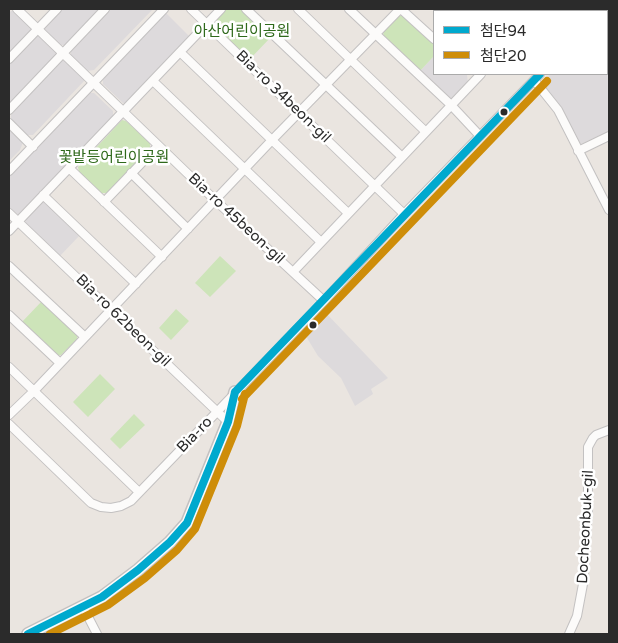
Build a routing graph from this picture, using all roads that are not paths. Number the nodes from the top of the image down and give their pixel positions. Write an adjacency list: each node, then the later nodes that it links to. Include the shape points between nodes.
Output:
1 (17, 9): 12 (street, Bia-ro 45beon-gil)
2 (57, 9): 12 (street)
3 (105, 9): 15 (street)
4 (164, 9): 23 (street)
5 (191, 9): 11 (street, Bia-ro 34beon-gil)
6 (221, 9): 11 (street)
7 (246, 9): 24 (street)
8 (298, 9): 18 (street)
9 (349, 9): 13 (street)
10 (401, 9): 13 (street); 14 (street)
11 (207, 24): 16 (street); 28 (street, Bia-ro 34beon-gil)
12 (38, 28): 15 (street, Bia-ro 45beon-gil); 17 (street)
13 (375, 34): 18 (street); 25 (street)
14 (433, 38)
15 (63, 52): 23 (street, Bia-ro 45beon-gil); 26 (street)
16 (180, 52): 22 (street); 33 (street)
17 (9, 59)
18 (350, 60): 24 (street); 30 (street)
19 (477, 75): 25 (street)
20 (539, 75): 21 (street, Bia-ro)
21 (534, 80): 31 (street, Bia-ro); 36 (street, via 558,110)
22 (153, 81): 27 (street); 39 (street)
23 (93, 82): 27 (street, Bia-ro 45beon-gil); 35 (street)
24 (325, 85): 28 (street); 37 (street)
25 (450, 105): 30 (street); 31 (street)
26 (9, 110)
27 (124, 111): 34 (street, Bia-ro 45beon-gil); 38 (street)
28 (300, 112): 33 (street); 42 (street, Bia-ro 34beon-gil)
29 (9, 123): 35 (street)
30 (426, 132): 37 (street)
31 (480, 136): 49 (street, Bia-ro)
32 (609, 136): 36 (street)
33 (272, 140): 39 (street); 48 (street)
34 (158, 146): 41 (street); 44 (street, Bia-ro 45beon-gil)
35 (32, 147): 40 (street)
36 (578, 150): 46 (street)
37 (402, 157): 42 (street)
38 (69, 168): 43 (street); 45 (street)
39 (245, 168): 44 (street); 53 (street)
40 (9, 171)
41 (131, 173): 45 (street); 51 (street)
42 (374, 185): 48 (street, Bia-ro 45beon-gil); 49 (street, Bia-ro 34beon-gil)
43 (43, 195): 50 (street); 57 (street)
44 (216, 200): 51 (street); 56 (street, Bia-ro 45beon-gil)
45 (104, 202): 54 (street)
46 (609, 210)
47 (9, 213): 50 (street, Bia-ro 62beon-gil)
48 (348, 213): 53 (street, Bia-ro 45beon-gil)
49 (404, 214): 58 (street, Bia-ro)
50 (18, 221): 52 (street); 59 (street, Bia-ro 62beon-gil)
51 (188, 229): 54 (street)
52 (9, 231)
53 (321, 242): 56 (street, Bia-ro 45beon-gil)
54 (162, 257): 57 (street)
55 (9, 266): 61 (street)
56 (293, 272): 58 (street, Bia-ro 45beon-gil)
57 (136, 284): 59 (street)
58 (324, 301): 65 (street, Bia-ro)
59 (112, 310): 61 (street); 66 (street, Bia-ro 62beon-gil)
60 (9, 315): 62 (street)
61 (85, 337): 62 (street)
62 (60, 363): 64 (street)
63 (9, 367): 64 (street)
64 (34, 391): 67 (street); 71 (street)
65 (235, 392): 66 (street, Bia-ro); 68 (main road)
66 (218, 412): 68 (street, Bia-ro 62beon-gil); 71 (street, Bia-ro)
67 (9, 415)
68 (228, 422): 72 (main road, via 187,523 138,570)
69 (9, 424): 71 (street, Bia-ro, via 91,503 106,508 122,506)
70 (609, 430): 75 (street, Docheonbuk-gil, via 596,435 588,447 584,584)
71 (139, 492)
72 (83, 607): 73 (main road); 74 (street)
73 (28, 634)
74 (97, 634)
75 (569, 634)

